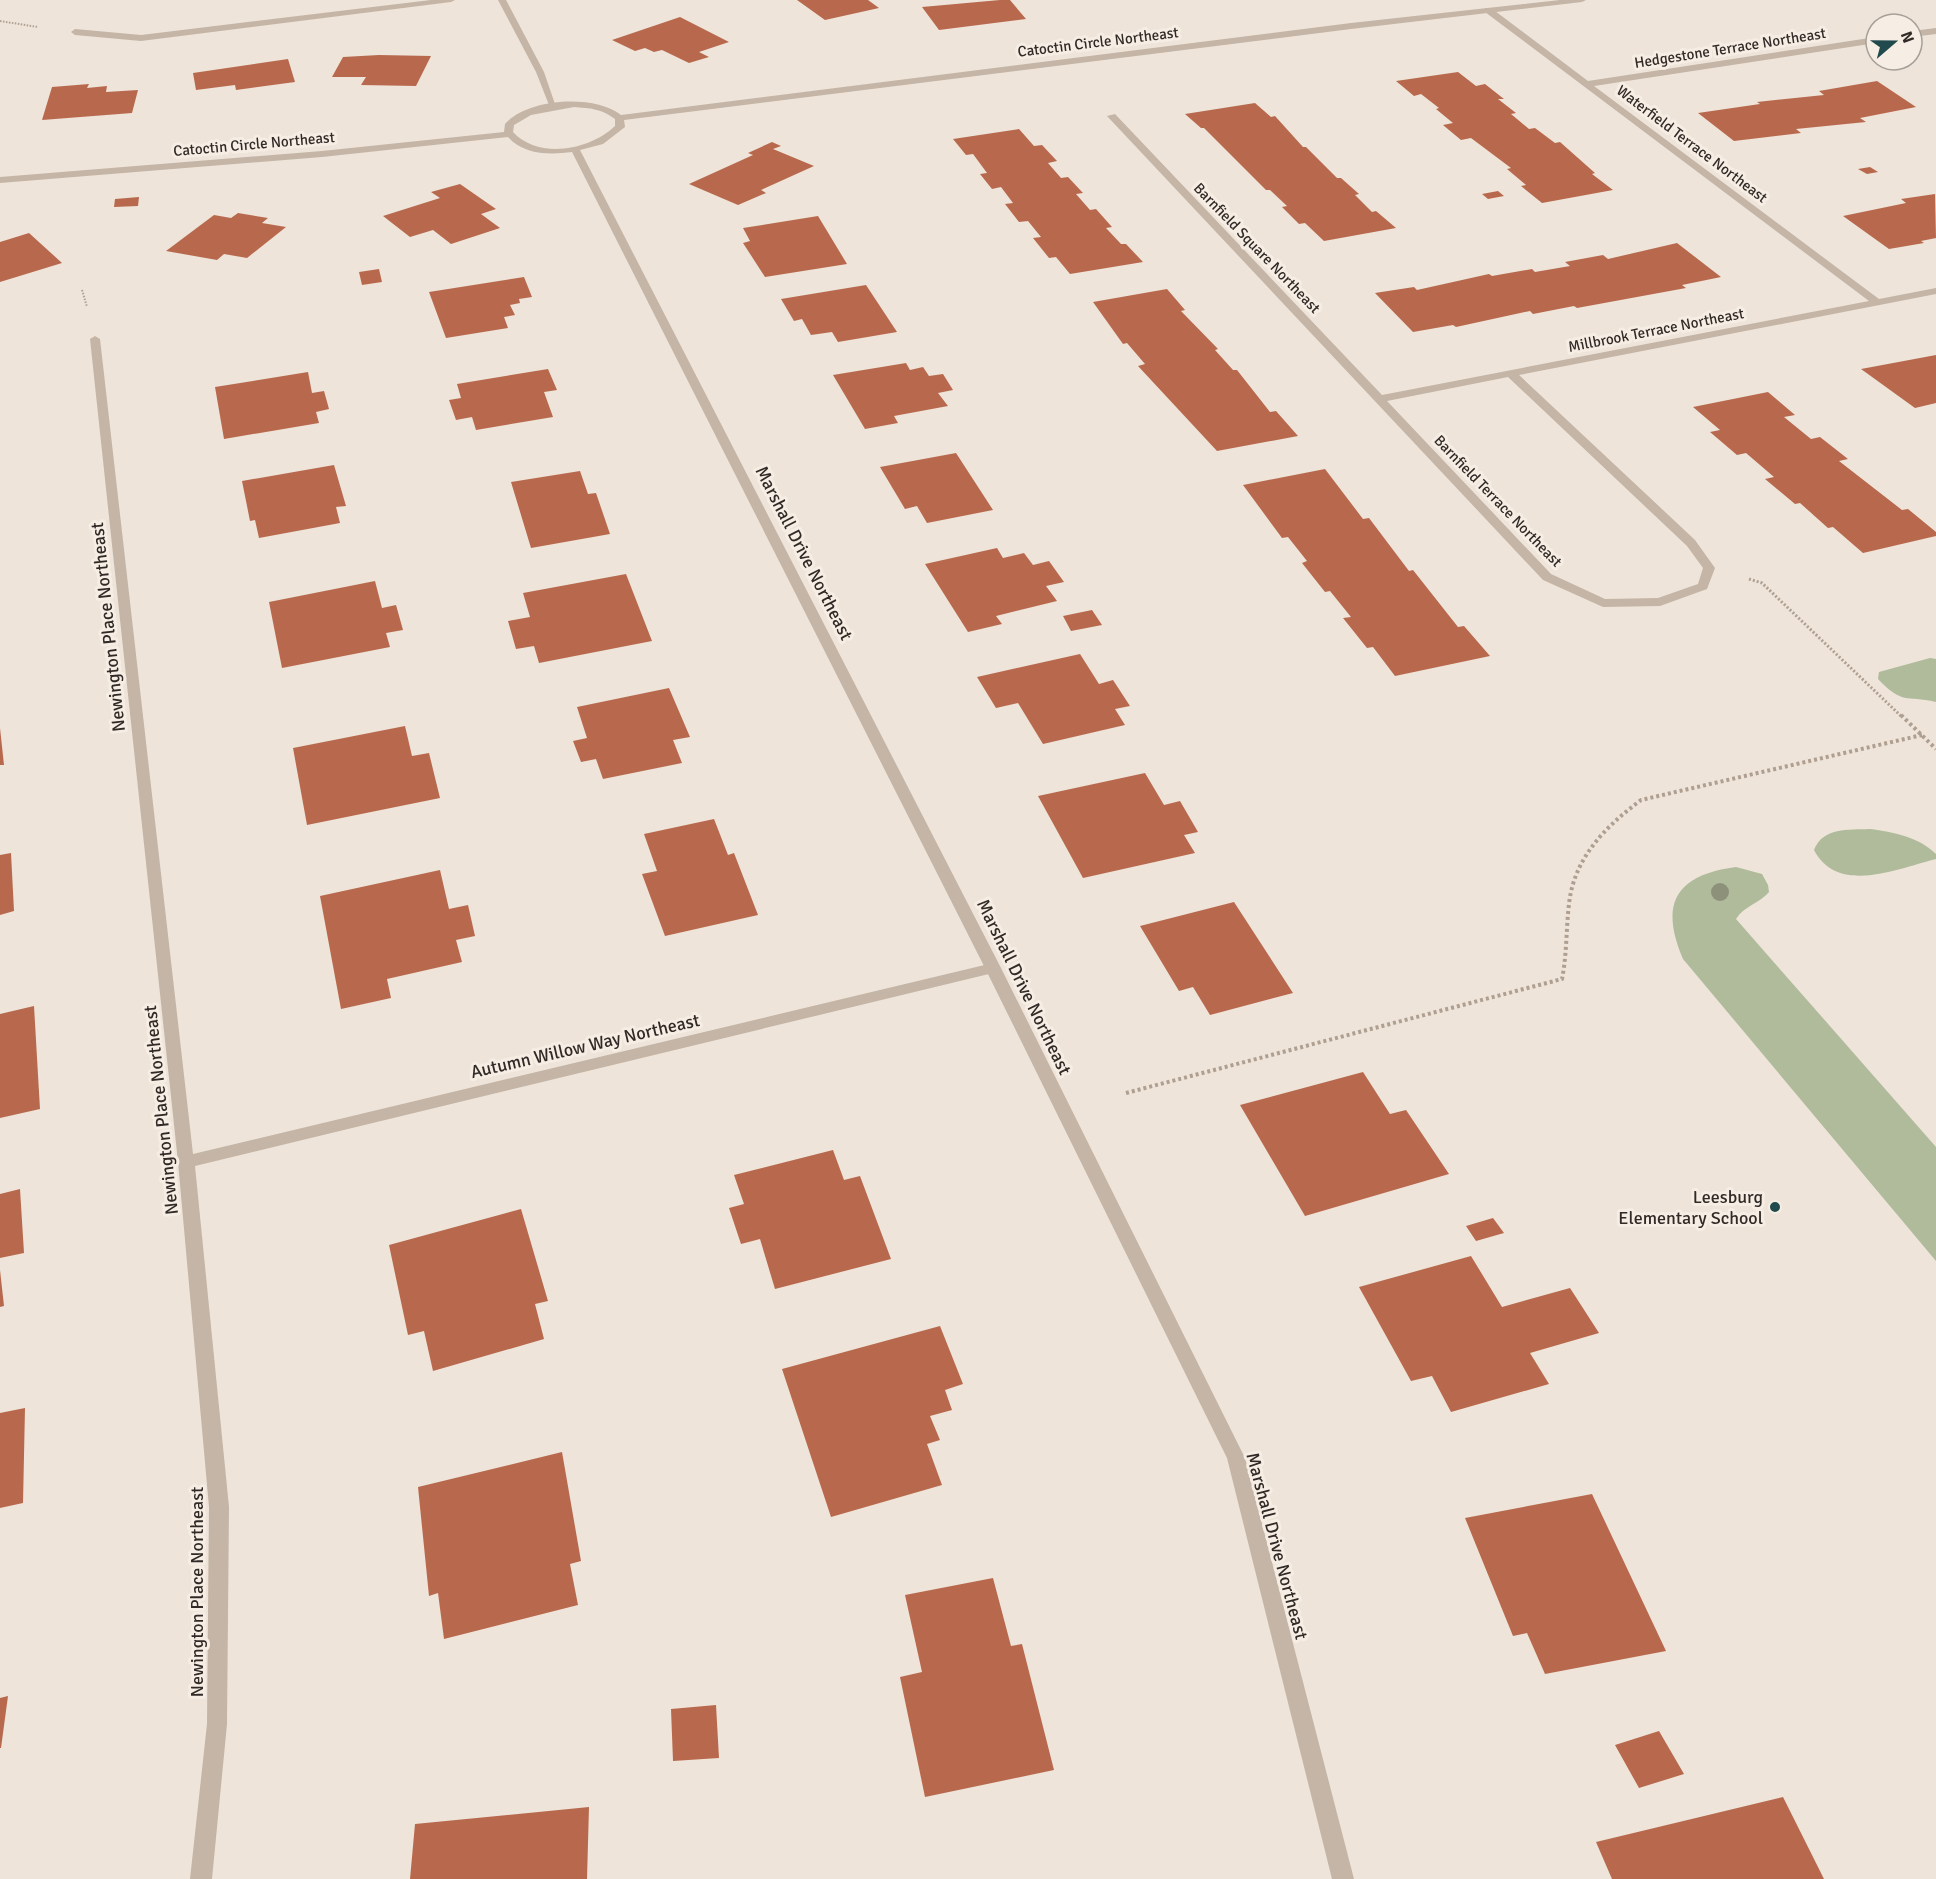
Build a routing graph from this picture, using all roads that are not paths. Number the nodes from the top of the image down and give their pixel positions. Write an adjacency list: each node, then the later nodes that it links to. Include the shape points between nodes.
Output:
1 (451, 0): 5 (street, via 141,38)
2 (502, 0): 8 (street)
3 (1582, 0): 4 (street, Catoctin Circle Northeast)
4 (1488, 10): 7 (street, Waterfield Terrace Northeast); 10 (street, Catoctin Circle Northeast)
5 (75, 32)
6 (1864, 42): 7 (street, Hedgestone Terrace Northeast)
7 (1587, 84): 15 (street, Waterfield Terrace Northeast)
8 (553, 105): 10 (street, via 594,105); 11 (street, via 514,120)
9 (1112, 116): 18 (street, Barnfield Square Northeast)
10 (619, 118): 12 (street, via 620,127 612,137)
11 (511, 134): 12 (street, via 533,148); 13 (street, Catoctin Circle Northeast)
12 (575, 149): 19 (street, Marshall Drive Northeast)
13 (0, 180)
14 (1936, 291): 15 (street, Millbrook Terrace Northeast)
15 (1877, 302): 17 (street, Millbrook Terrace Northeast)
16 (95, 339): 20 (street, Newington Place Northeast)
17 (1511, 374): 18 (street, Millbrook Terrace Northeast); 18 (street, Barnfield Terrace Northeast, via 1691,543 1709,568 1703,586 1660,602 1603,603 1547,577)
18 (1381, 399)
19 (993, 968): 20 (street, Autumn Willow Way Northeast); 22 (street, Marshall Drive Northeast, via 1236,1458)
20 (186, 1162): 21 (street, Newington Place Northeast, via 219,1507 217,1724)
21 (201, 1879)
22 (1343, 1879)

